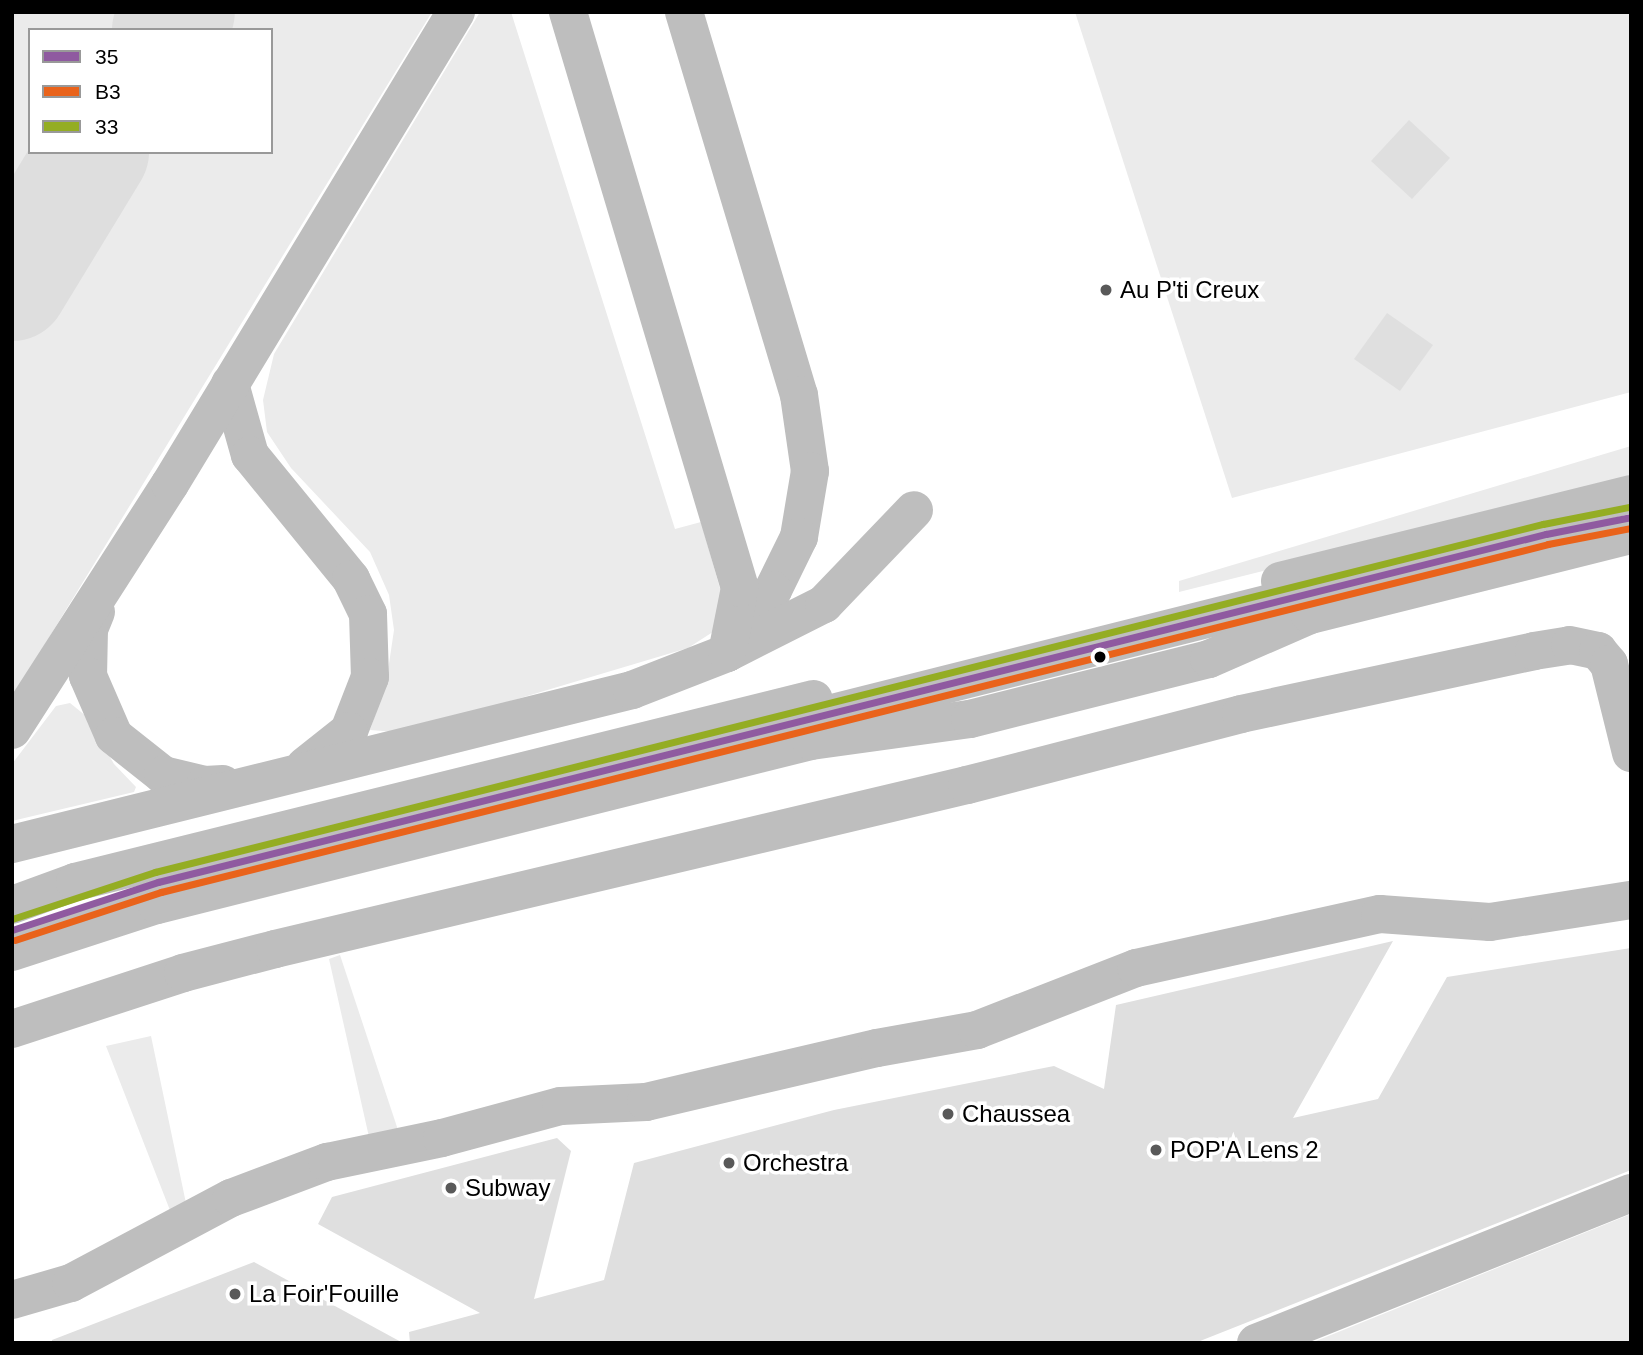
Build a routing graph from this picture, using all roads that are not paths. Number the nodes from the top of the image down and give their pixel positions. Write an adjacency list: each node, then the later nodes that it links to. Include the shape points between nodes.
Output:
1 (456, 12): 4 (street)
2 (568, 12): 10 (street, via 740,588)
3 (684, 12): 10 (street, via 799,395 810,471 799,537 774,590)
4 (230, 384): 9 (street); 15 (street, via 250,455 351,579 368,614 370,677 349,731 310,764)
5 (1631, 494): 13 (street)
6 (914, 510): 10 (street, via 824,604)
7 (1631, 517): 19 (street, via 1507,544 158,883)
8 (1631, 536): 20 (street, via 1310,615 1209,659 970,719 811,741 158,905)
9 (113, 572): 12 (street); 15 (street, via 89,629 88,677 114,736 163,775 205,785)
10 (727, 653): 11 (street)
11 (632, 690): 13 (street); 15 (street)
12 (12, 730)
13 (644, 744): 18 (street, via 87,879)
14 (1631, 753): 21 (street, via 1614,679 1598,651 1570,646 1534,651 1241,714 967,785 275,949 183,973)
15 (262, 781): 16 (street)
16 (12, 845)
17 (1631, 900): 23 (street, via 1490,922 1380,914 1136,968 977,1030 877,1048 646,1102 561,1106 327,1162 231,1198)
18 (12, 905)
19 (12, 930)
20 (12, 952)
21 (12, 1029)
22 (1631, 1193): 25 (street)
23 (28, 1297): 24 (street)
24 (12, 1318)
25 (1256, 1343)

